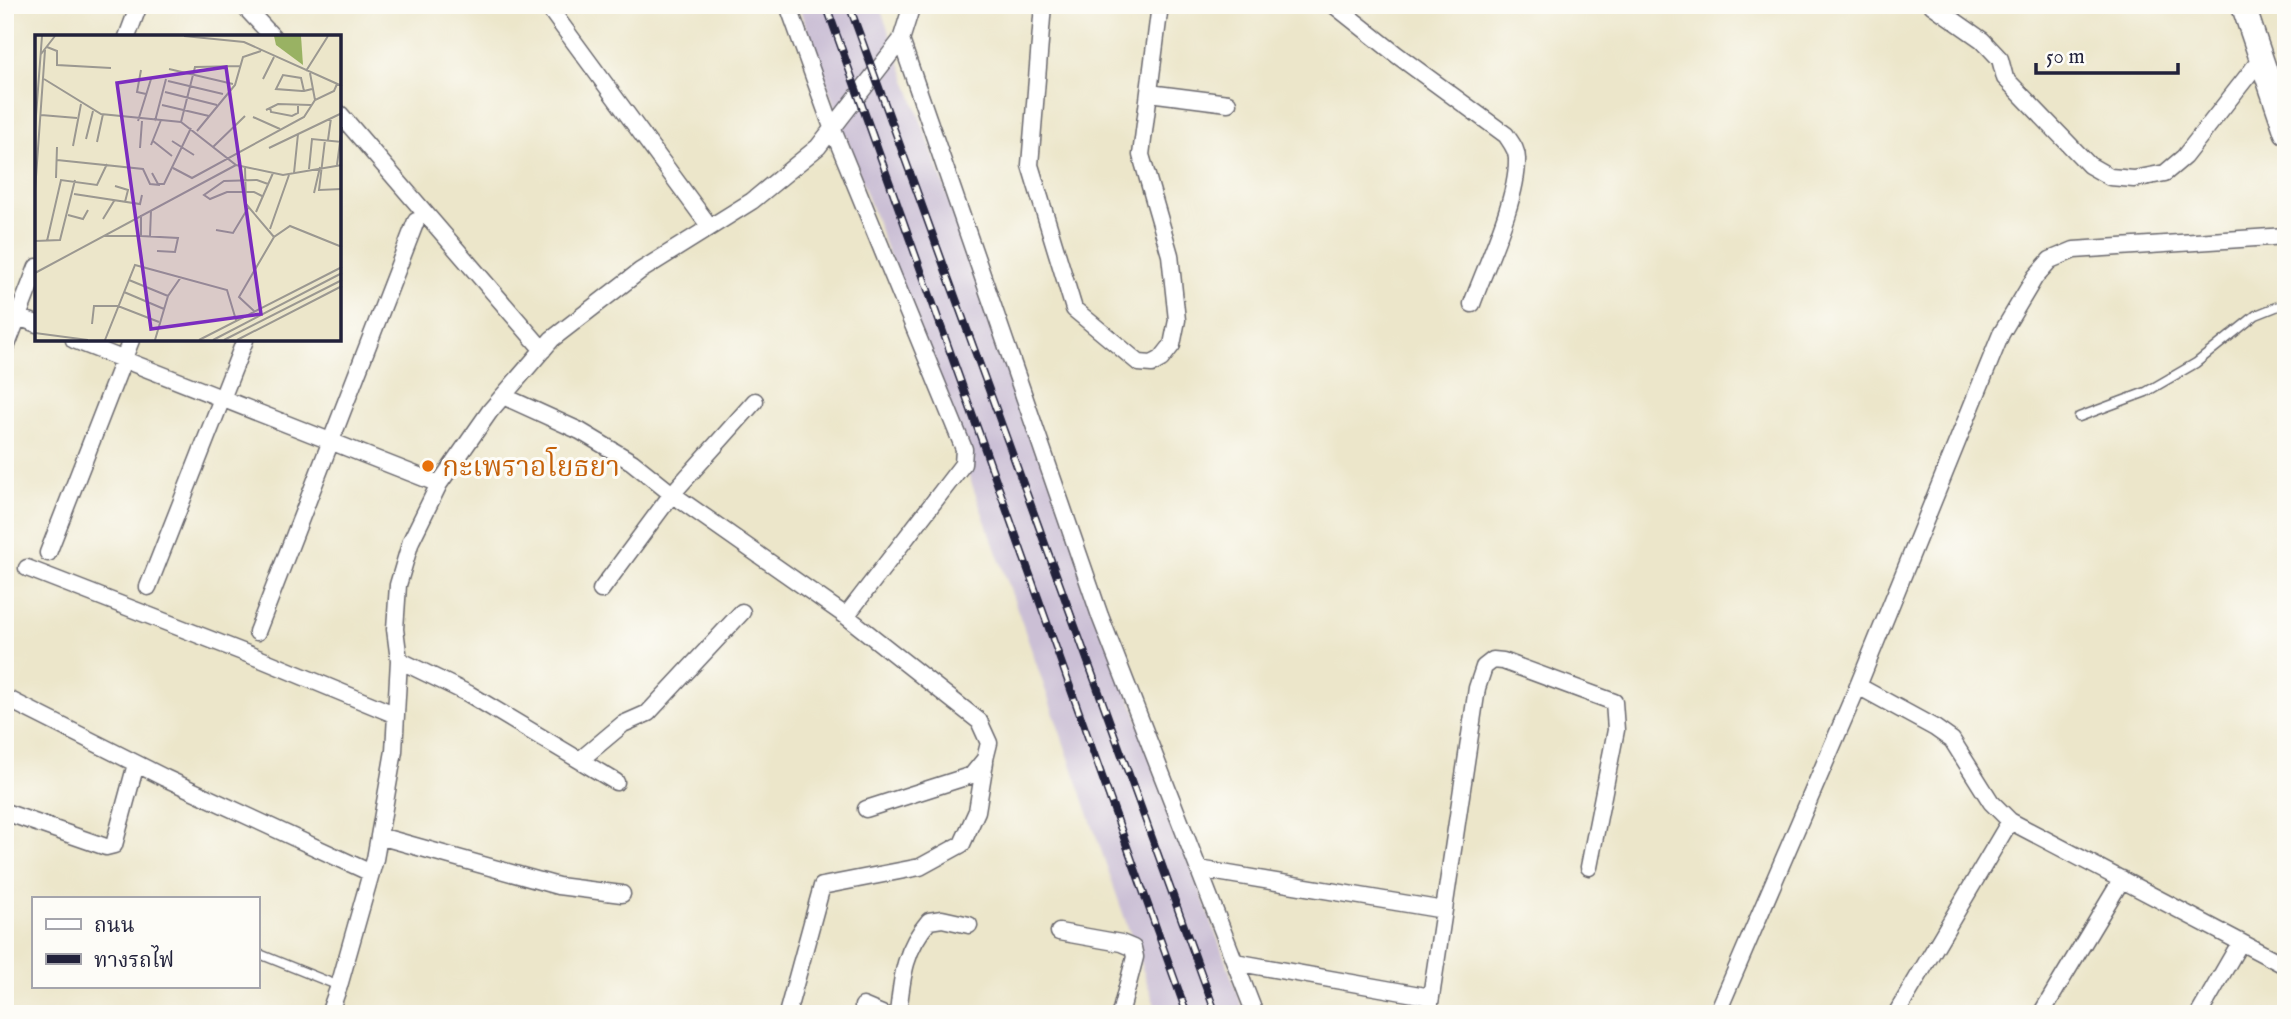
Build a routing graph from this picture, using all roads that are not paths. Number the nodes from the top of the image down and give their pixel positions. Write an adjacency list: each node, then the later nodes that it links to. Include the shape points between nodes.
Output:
1 (139, 5): 11 (street)
2 (243, 5): 12 (street)
3 (547, 5): 21 (street)
4 (788, 5): 18 (street)
5 (912, 5): 13 (street)
6 (1043, 5): 15 (street, via 1030,164 1074,309 1139,363 1161,359 1172,345 1177,320 1170,255 1141,155)
7 (1160, 5): 15 (street)
8 (1334, 5): 25 (street, via 1506,135 1515,148 1511,198)
9 (1932, 5): 14 (street, via 1982,40 2000,59 2005,78 2089,165 2110,177 2134,179 2165,173 2184,157)
10 (2243, 5): 14 (main road)
11 (128, 35)
12 (270, 35)
13 (901, 40): 18 (street); 61 (street, via 1100,616)
14 (2260, 60): 19 (main road)
15 (1149, 93): 16 (street)
16 (1228, 103)
17 (341, 115): 32 (street)
18 (832, 130): 21 (street, via 752,201); 46 (street, via 965,459)
19 (2286, 132)
20 (416, 222): 38 (street)
21 (710, 227): 32 (street, via 640,271)
22 (2286, 236): 49 (street, via 2074,250 2050,260 2001,334)
23 (35, 271): 26 (street)
24 (2286, 303): 37 (lane, via 2256,315 2196,363 2146,392)
25 (1472, 304)
26 (11, 314): 27 (street); 31 (street)
27 (35, 323)
28 (77, 341): 33 (street)
29 (131, 341): 33 (street)
30 (245, 341): 35 (street)
31 (5, 350)
32 (543, 350): 34 (street)
33 (123, 359): 35 (street); 41 (street)
34 (503, 396): 39 (street); 40 (street, via 632,462)
35 (221, 399): 38 (street); 43 (street)
36 (755, 401): 40 (street)
37 (2079, 416)
38 (330, 442): 39 (street); 47 (street)
39 (439, 484): 48 (street, via 411,541 398,584)
40 (672, 494): 44 (street); 46 (street)
41 (48, 553)
42 (27, 568): 51 (street)
43 (149, 587)
44 (601, 590)
45 (742, 612): 53 (street, via 648,713 623,724)
46 (846, 616): 52 (street, via 979,721 989,743)
47 (257, 632)
48 (399, 660): 51 (street); 53 (street, via 469,694)
49 (1858, 686): 58 (street, via 1952,740 1991,802); 81 (street)
50 (8, 699): 54 (street)
51 (396, 715): 59 (street)
52 (985, 759): 56 (street, via 972,775); 76 (street, via 977,811 961,844 920,867 822,886)
53 (580, 760): 55 (street)
54 (136, 764): 57 (street, via 114,845 106,847); 62 (street)
55 (616, 782)
56 (866, 809)
57 (5, 812)
58 (2010, 821): 63 (street); 82 (street)
59 (379, 836): 62 (street); 64 (street, via 558,886)
60 (1589, 867): 65 (street, via 1616,730 1614,702 1493,660 1477,688)
61 (1199, 869): 65 (street); 70 (street)
62 (371, 873): 72 (street)
63 (2122, 879): 68 (street); 83 (street)
64 (622, 894)
65 (1444, 910): 74 (street)
66 (969, 925): 78 (street, via 929,920 916,936 902,968)
67 (1059, 932): 79 (street, via 1133,948 1135,957)
68 (2240, 943): 71 (street); 84 (street)
69 (259, 954): 72 (lane)
70 (1235, 962): 74 (street); 80 (street)
71 (2286, 965)
72 (339, 986): 75 (street)
73 (863, 1006): 77 (street)
74 (1430, 1006)
75 (329, 1014)
76 (787, 1014)
77 (882, 1014)
78 (898, 1014)
79 (1120, 1014)
80 (1255, 1014)
81 (1717, 1014)
82 (1896, 1014)
83 (2041, 1014)
84 (2199, 1014)

